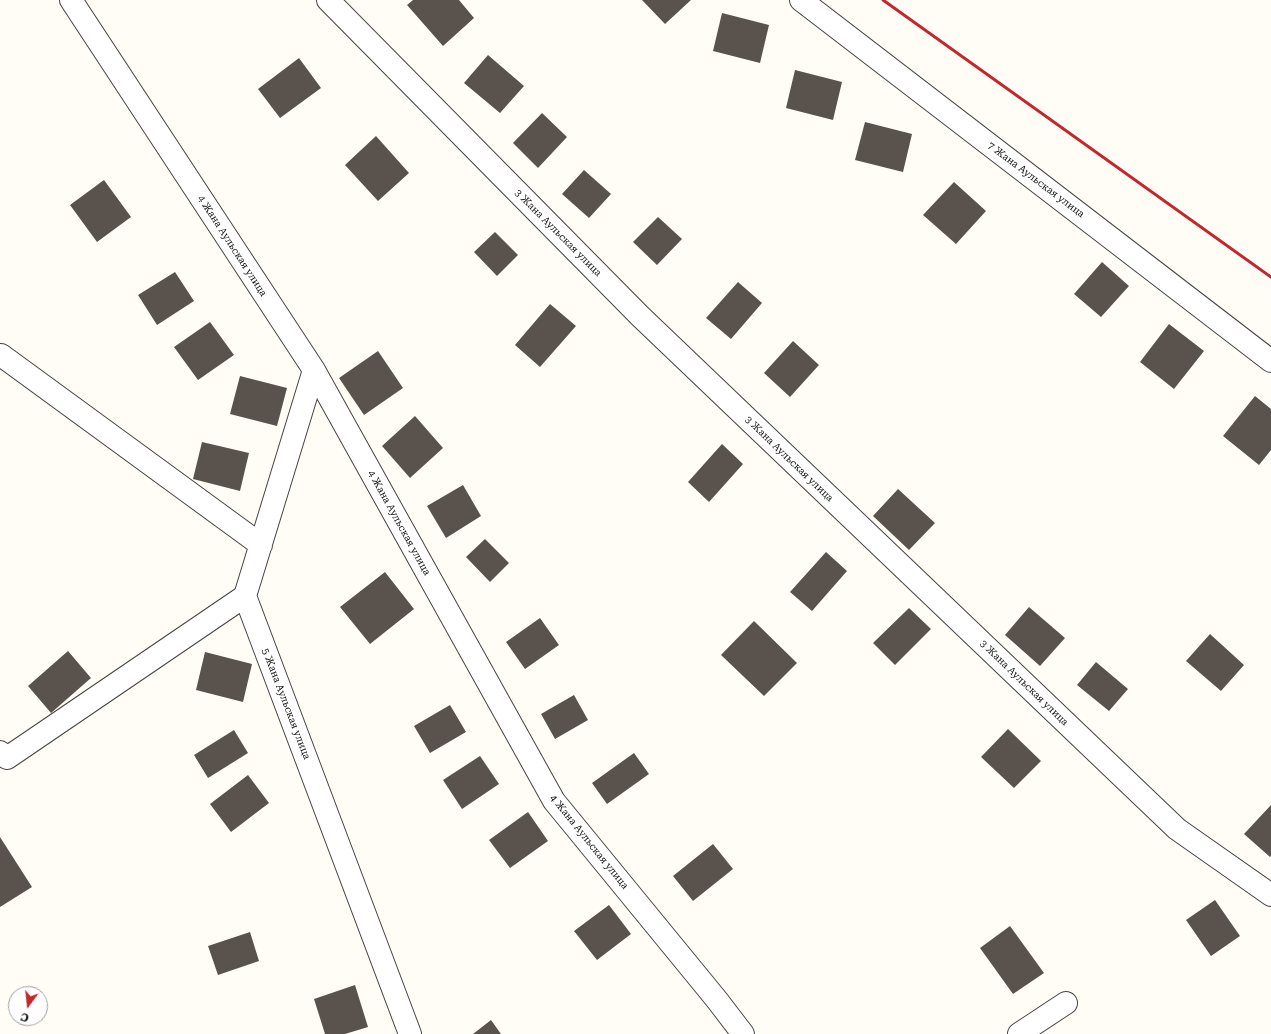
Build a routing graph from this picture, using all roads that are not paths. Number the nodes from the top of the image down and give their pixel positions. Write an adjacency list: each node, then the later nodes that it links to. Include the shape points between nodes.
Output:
1 (71, 0): 6 (street, 4 Жана Аульская улица)
2 (328, 0): 10 (street, 3 Жана Аульская улица, via 640,316 1177,829)
3 (801, 0): 5 (street, 7 Жана Аульская улица)
4 (1, 355): 7 (street)
5 (1271, 360)
6 (314, 370): 7 (street); 13 (street, 4 Жана Аульская улица, via 554,801)
7 (261, 545): 8 (street)
8 (245, 596): 9 (street, via 7,758); 12 (street, 5 Жана Аульская улица)
9 (0, 752)
10 (1271, 895)
11 (1066, 1002): 14 (street)
12 (410, 1034)
13 (743, 1034)
14 (1019, 1034)

